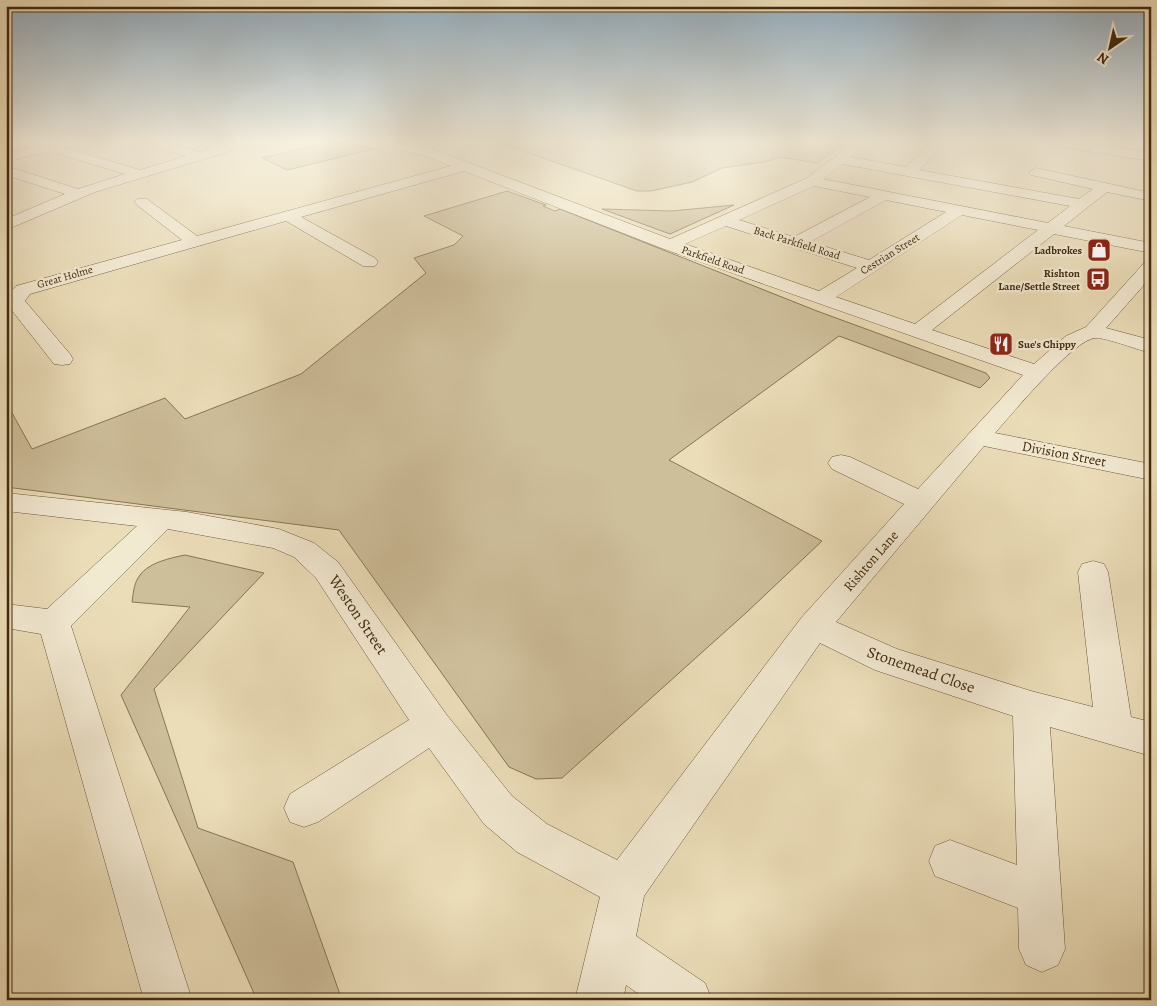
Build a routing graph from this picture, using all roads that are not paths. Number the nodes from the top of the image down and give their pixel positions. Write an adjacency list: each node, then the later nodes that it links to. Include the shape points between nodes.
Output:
1 (66, 190): 10 (street)
2 (91, 190): 10 (street)
3 (376, 190): 16 (street, Great Holme)
4 (528, 190): 22 (street, Parkfield Road)
5 (792, 190): 17 (street)
6 (859, 190): 11 (street)
7 (1006, 190): 14 (street)
8 (1100, 190): 14 (street)
9 (1118, 190): 12 (street)
10 (78, 194): 18 (street)
11 (885, 195): 15 (street); 21 (street)
12 (1151, 197)
13 (142, 202): 20 (street)
14 (1082, 204): 19 (street)
15 (960, 210): 19 (street); 25 (street, Cestrian Street)
16 (286, 214): 20 (street, Great Holme); 24 (street)
17 (724, 220): 21 (street, Back Parkfield Road); 22 (street)
18 (10, 221)
19 (1051, 228): 23 (street); 29 (street)
20 (192, 241): 31 (street, Great Holme, via 37,285 18,294 16,302)
21 (795, 243): 25 (street, Back Parkfield Road)
22 (670, 245): 27 (street, Parkfield Road)
23 (1151, 248)
24 (369, 262)
25 (870, 266): 27 (street, Cestrian Street)
26 (1151, 266): 28 (street, Rishton Lane)
27 (821, 298): 29 (street, Parkfield Road)
28 (1093, 331): 30 (street); 32 (street, Rishton Lane, via 1073,340)
29 (918, 332): 32 (street, Parkfield Road)
30 (1151, 347)
31 (62, 359)
32 (1037, 373): 33 (street, Rishton Lane)
33 (978, 437): 35 (street, Division Street); 37 (street, Rishton Lane)
34 (841, 463): 37 (street)
35 (1151, 472)
36 (6, 502): 38 (street, Weston Street)
37 (922, 502): 42 (street, Rishton Lane)
38 (162, 519): 41 (street); 44 (street, Weston Street, via 279,539 304,550 327,570)
39 (1092, 572): 45 (street)
40 (6, 616): 41 (street)
41 (54, 623): 53 (street)
42 (814, 626): 43 (street, Stonemead Close, via 887,660); 49 (street, Rishton Lane)
43 (1031, 706): 45 (street, Stonemead Close); 50 (street)
44 (433, 725): 47 (street); 49 (street, Weston Street, via 470,776 510,821 532,838)
45 (1114, 728): 46 (street, Stonemead Close)
46 (1151, 739)
47 (304, 808)
48 (950, 861): 50 (street)
49 (624, 887): 51 (street)
50 (1040, 895): 52 (street)
51 (611, 946): 54 (street); 55 (street)
52 (1042, 949)
53 (168, 1000)
54 (599, 1000)
55 (688, 1000)

